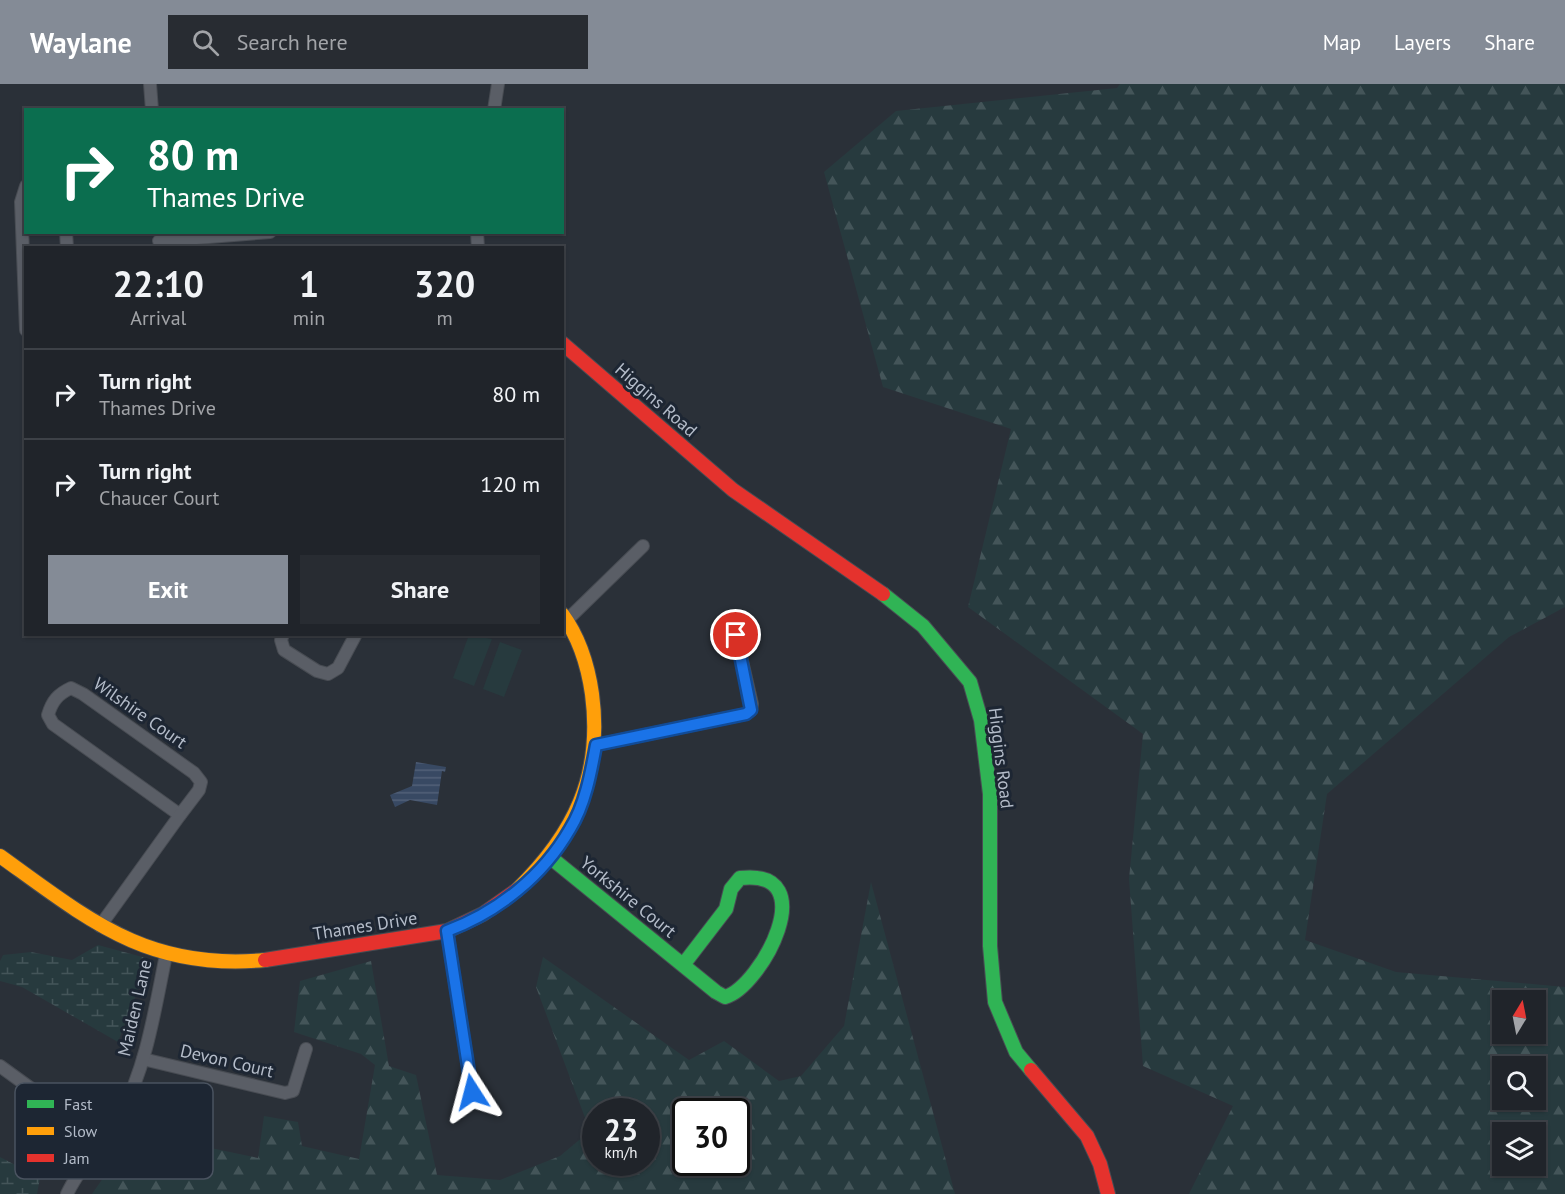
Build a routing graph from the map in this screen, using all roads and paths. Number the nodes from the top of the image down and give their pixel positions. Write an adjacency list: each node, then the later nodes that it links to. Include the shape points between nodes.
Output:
1 (150, 84): 3 (street)
2 (498, 84): 4 (street)
3 (152, 108)
4 (494, 108)
5 (24, 192): 8 (street, via 21,202)
6 (242, 234): 7 (street)
7 (160, 240)
8 (24, 279)
9 (564, 345): 31 (street, Higgins Road, via 733,490 880,591 923,626 970,682 981,720 990,794 990,946 995,1002 1016,1052 1087,1136)
10 (643, 546): 11 (street)
11 (565, 617): 15 (street, Thames Drive, via 580,647 595,700)
12 (736, 635): 15 (street, via 751,710 746,714)
13 (282, 636): 14 (street, via 284,650 328,674 338,668)
14 (355, 636)
15 (596, 745): 18 (street, Thames Drive, via 572,828)
16 (180, 815): 16 (street, Wilshire Court, via 200,790 201,782 194,773 83,694 71,688 60,694 48,715 53,724); 19 (street, Wilshire Court)
17 (0, 856): 19 (street, Thames Drive)
18 (550, 857): 20 (street, Thames Drive, via 516,892 470,922); 22 (street, Yorkshire Court)
19 (100, 926): 21 (street, Thames Drive)
20 (447, 931): 21 (street, Thames Drive, via 232,963); 28 (street)
21 (166, 955): 24 (street, Maiden Lane)
22 (683, 965): 22 (street, Yorkshire Court, via 726,909 730,889 740,879 756,876 772,882 783,895 783,910 771,948 736,994 725,997)
23 (306, 1049): 24 (street, Devon Court, via 297,1084 293,1091 285,1093)
24 (143, 1059): 27 (street, Maiden Lane)
25 (0, 1066): 26 (street)
26 (23, 1083)
27 (133, 1083)
28 (472, 1092)
29 (75, 1179): 30 (street, Maiden Lane)
30 (67, 1194)
31 (1108, 1194)

